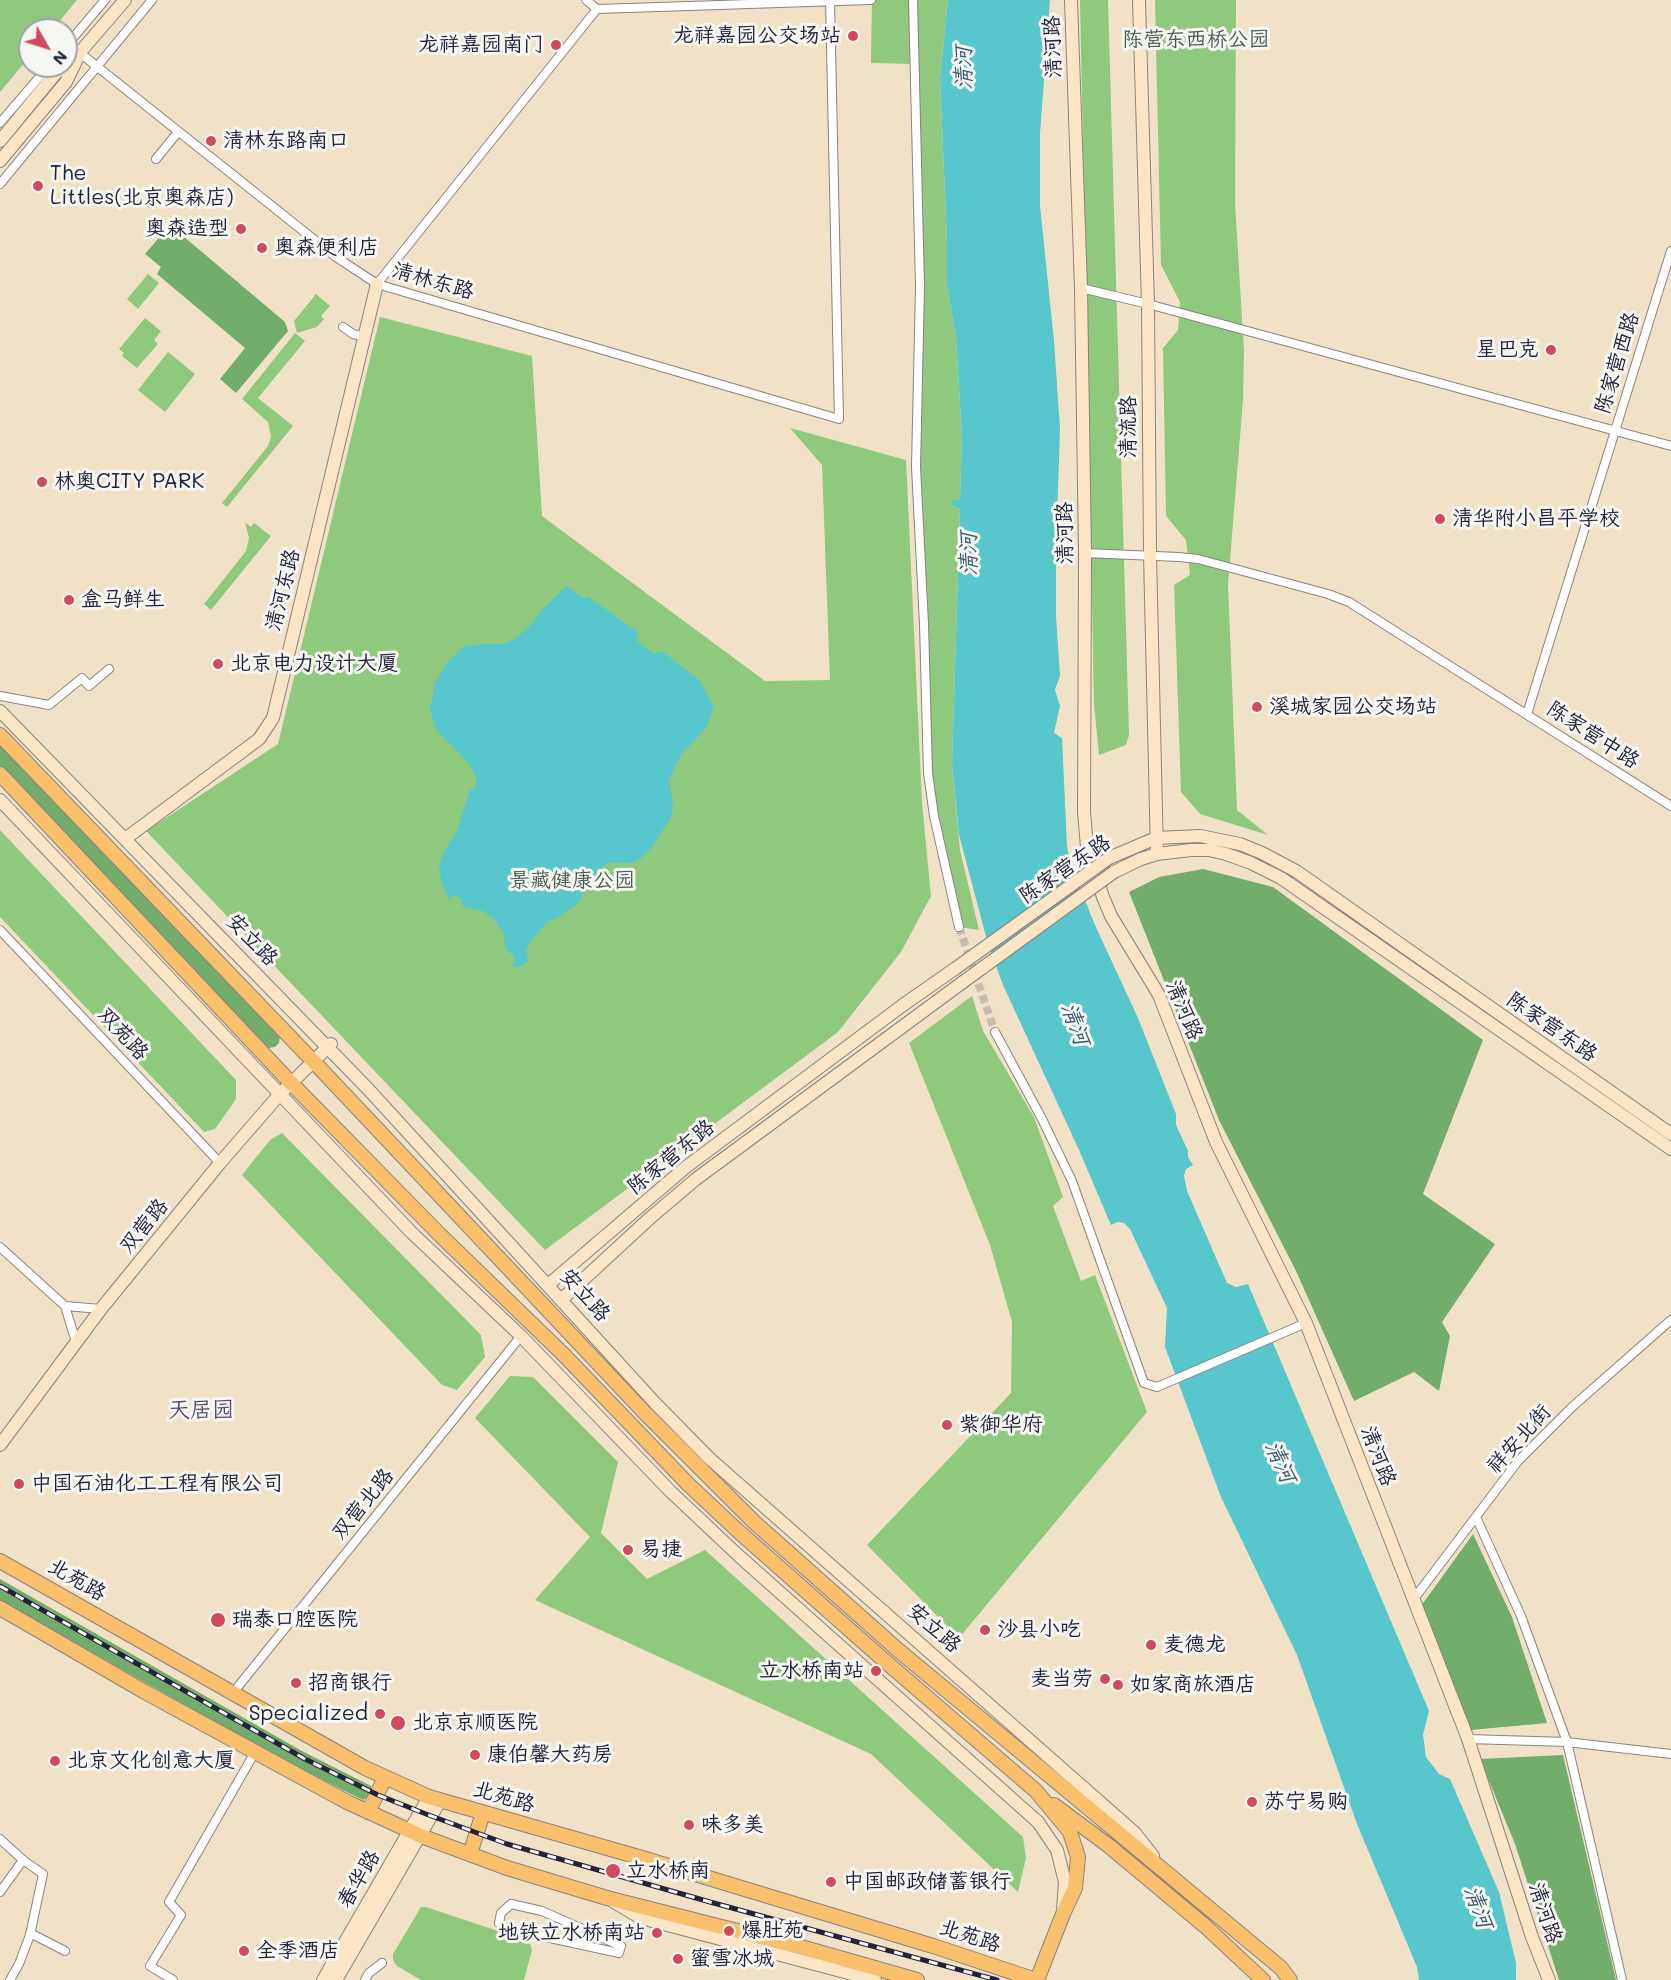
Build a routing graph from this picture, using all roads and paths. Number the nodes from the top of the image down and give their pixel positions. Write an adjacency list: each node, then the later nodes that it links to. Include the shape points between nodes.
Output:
1 (105, 0): 11 (street)
2 (125, 0): 12 (street)
3 (152, 0): 13 (street)
4 (586, 0): 10 (street)
5 (872, 0): 9 (street)
6 (913, 0): 43 (street, via 920,286 916,467 928,772)
7 (1071, 0): 24 (street, 清河路)
8 (1139, 0): 25 (street, 清流路)
9 (830, 1): 10 (street); 23 (street, 清林东路, via 839,419)
10 (597, 9): 23 (street)
11 (78, 33)
12 (80, 53): 13 (street, 清林东路); 20 (street, via 66,82)
13 (97, 67): 17 (street, 清林东路); 21 (street)
14 (39, 78): 16 (street)
15 (54, 78): 18 (street)
16 (0, 123)
17 (178, 132): 19 (street); 23 (street, 清林东路, via 336,257)
18 (0, 141)
19 (156, 159)
20 (0, 161)
21 (0, 184)
22 (1671, 251): 28 (street, 陈家营西路)
23 (377, 284): 41 (street, 清河东路, via 273,718 259,740)
24 (1081, 288): 25 (street); 30 (street, 清河路)
25 (1148, 304): 28 (street); 31 (street, 清流路)
26 (343, 327): 27 (street)
27 (358, 335)
28 (1615, 431): 29 (street, 陈家营西路); 35 (street)
29 (1671, 446)
30 (1085, 553): 31 (street, 陈家营中路); 59 (street, 清河路, via 1087,847 1102,897 1159,995 1216,1142)
31 (1149, 555): 35 (street, 陈家营中路, via 1198,559 1349,602); 40 (street, 清流路)
32 (109, 669): 33 (street, via 89,686 82,678 49,705)
33 (0, 696)
34 (0, 711): 41 (street, 安立路)
35 (1527, 714): 39 (street, 陈家营中路)
36 (0, 735): 47 (main road, 安立路)
37 (0, 774): 48 (main road)
38 (0, 800): 49 (street)
39 (1671, 806)
40 (1156, 838): 42 (street, 清流路); 50 (street, 陈家营东路, via 1200,836 1240,844 1296,871); 54 (street, 陈家营东路, bridge, via 1110,858 903,1005 686,1167)
41 (125, 839): 46 (street, 安立路)
42 (1157, 855): 51 (street, 陈家营东路, via 1209,850 1251,863 1281,878); 55 (street, 陈家营东路, bridge, via 1114,872 696,1179)
43 (959, 927)
44 (0, 930): 52 (street, 双苑路)
45 (995, 1032): 59 (street, via 1072,1181 1144,1383 1157,1387)
46 (329, 1046): 47 (street, 双营路); 54 (street, 安立路)
47 (313, 1061): 48 (street, 双营路); 81 (main road, 安立路, via 644,1412 754,1521 898,1650)
48 (291, 1083): 49 (street, 双营路); 73 (main road, via 696,1492)
49 (279, 1095): 52 (street, 双营路); 60 (street, via 412,1233)
50 (1671, 1134)
51 (1671, 1149)
52 (220, 1163): 57 (street, 双营路)
53 (0, 1246): 56 (street)
54 (548, 1285): 55 (street, 安立路)
55 (561, 1300): 81 (street, 安立路, via 709,1458 1135,1833)
56 (65, 1306): 57 (street); 61 (street)
57 (101, 1309): 61 (street, 双营路)
58 (1671, 1320): 63 (street, 祥安北街, via 1572,1407 1518,1461)
59 (1306, 1323): 65 (street, 清河路)
60 (521, 1336): 67 (street, 双营北路); 84 (street, via 696,1516 1038,1822 1058,1850 1065,1882)
61 (76, 1342): 62 (street, 双营路)
62 (0, 1445)
63 (1476, 1517): 65 (street, 祥安北街); 69 (street, via 1521,1616)
64 (0, 1561): 67 (main road, 北苑路)
65 (1413, 1600): 68 (street, 清河路)
66 (0, 1608): 70 (main road)
67 (232, 1694): 72 (main road, 北苑路)
68 (1468, 1739): 69 (street); 102 (street, 清河路)
69 (1567, 1742): 71 (street); 103 (street)
70 (255, 1752): 75 (main road); 92 (street, via 169,1902 181,1914 150,1966)
71 (1671, 1754)
72 (386, 1778): 74 (main road, 北苑路); 75 (main road)
73 (1036, 1791): 84 (main road, via 1070,1832 1078,1857 1075,1888); 99 (main road, via 1197,1918)
74 (435, 1799): 76 (main road, 北苑路); 77 (street, 春华路)
75 (368, 1812): 77 (main road)
76 (483, 1814): 79 (main road); 98 (main road, 北苑路, via 649,1860)
77 (415, 1834): 79 (main road); 93 (street, 春华路); 94 (street, 春华路)
78 (0, 1839): 80 (street)
79 (470, 1854): 83 (main road)
80 (23, 1860): 82 (street); 86 (street, via 43,1874)
81 (1168, 1876): 90 (main road, 安立路)
82 (0, 1892)
83 (608, 1898): 96 (street, via 641,1918); 97 (main road)
84 (1063, 1914): 98 (main road)
85 (499, 1923): 87 (street, via 501,1913 512,1904 542,1911 621,1946 619,1953)
86 (30, 1933): 88 (street); 91 (street)
87 (540, 1936)
88 (65, 1951)
89 (382, 1963): 95 (street)
90 (1281, 1968): 100 (main road, 安立路); 101 (street, 安立路)
91 (10, 1980)
92 (173, 1980)
93 (323, 1980)
94 (336, 1980)
95 (365, 1980)
96 (875, 1980)
97 (917, 1980)
98 (1037, 1980)
99 (1263, 1980)
100 (1290, 1980)
101 (1296, 1980)
102 (1549, 1980)
103 (1623, 1980)

